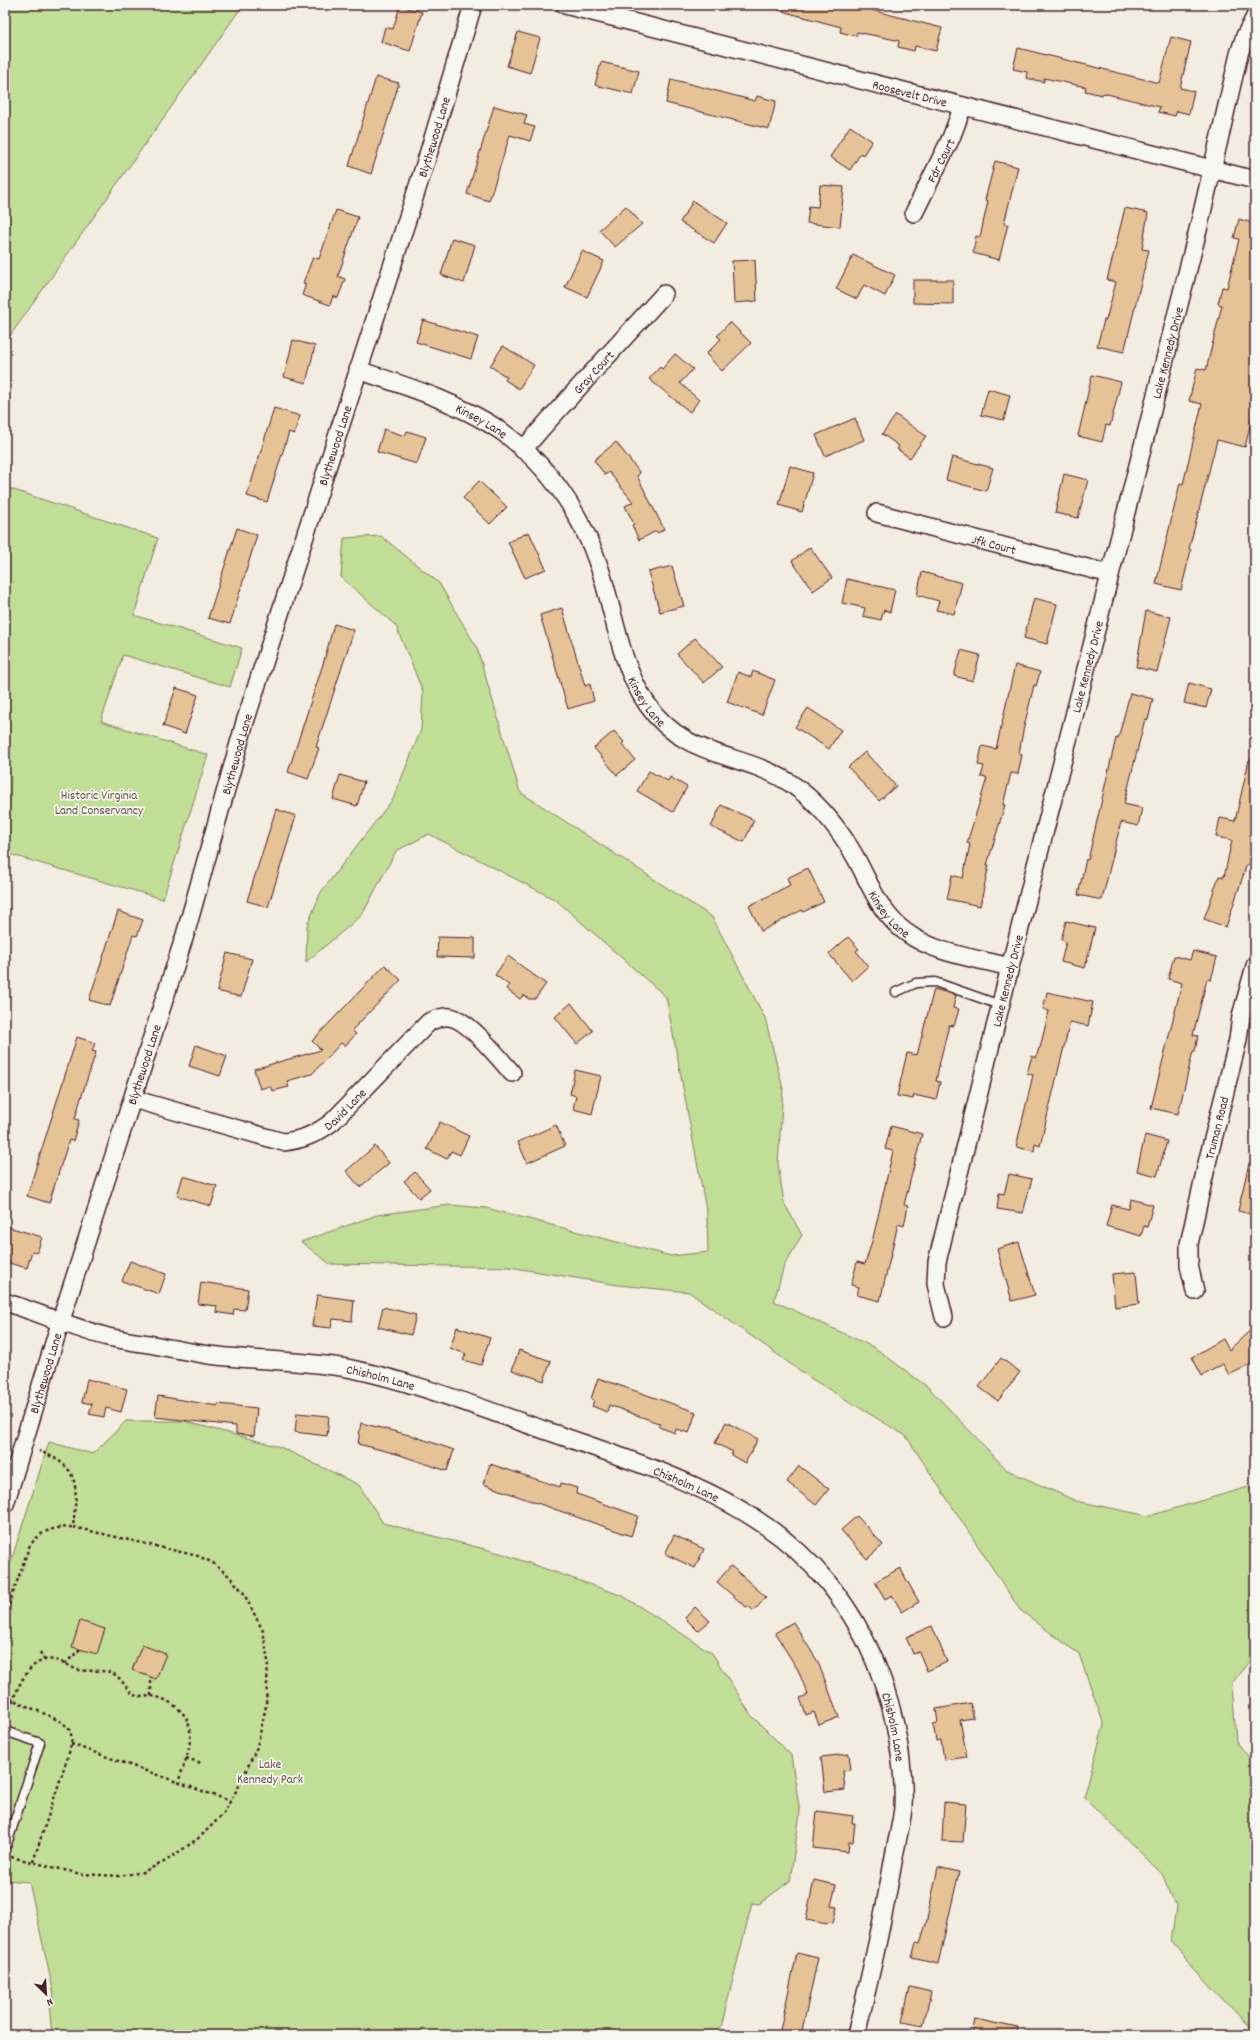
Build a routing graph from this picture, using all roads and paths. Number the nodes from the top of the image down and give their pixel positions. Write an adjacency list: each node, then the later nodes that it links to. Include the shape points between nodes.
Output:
1 (473, 5): 9 (street, Blythewood Lane)
2 (565, 5): 4 (street, Roosevelt Drive)
3 (1255, 17): 5 (street, Lake Kennedy Drive, via 1245,36)
4 (963, 106): 5 (street, Roosevelt Drive); 7 (street, Fdr Court)
5 (1212, 169): 6 (street, Roosevelt Drive); 12 (street, Lake Kennedy Drive)
6 (1255, 180)
7 (914, 213)
8 (664, 294): 10 (street, Gray Court)
9 (358, 370): 10 (street, Kinsey Lane, via 409,386 447,402 501,432); 18 (street, Blythewood Lane, via 245,722 185,935)
10 (523, 450): 14 (street, Kinsey Lane, via 567,499 584,527 599,566 626,665 649,707 684,740 769,772 793,784 813,801 850,847 876,899 889,918 906,933 943,950)
11 (878, 513): 12 (street, Jfk Court)
12 (1110, 574): 14 (street, Lake Kennedy Drive)
13 (1255, 966): 19 (street, Truman Road, via 1247,990 1238,1040 1189,1244 1189,1266)
14 (1010, 967): 16 (street, Lake Kennedy Drive)
15 (896, 992): 16 (lane, via 916,983 935,982)
16 (1000, 1005): 21 (street, Lake Kennedy Drive, via 937,1262 936,1284)
17 (512, 1074): 18 (street, David Lane, via 491,1048 462,1022 451,1017 429,1022 332,1122 318,1133 301,1140 283,1142)
18 (133, 1100): 22 (street, Blythewood Lane)
19 (1195, 1291)
20 (5, 1302): 22 (street, Chisholm Lane)
21 (944, 1317)
22 (62, 1320): 23 (street, Blythewood Lane); 45 (street, Chisholm Lane, via 108,1337 209,1355 316,1363 352,1369 473,1404 711,1492 747,1512 802,1555 849,1611 871,1652 892,1711 901,1769 903,1808 889,1889)
23 (23, 1445): 24 (street, Blythewood Lane); 25 (path, via 64,1463 72,1474 76,1494)
24 (5, 1504)
25 (73, 1527): 26 (path, via 55,1527 34,1538); 41 (path, via 198,1556 229,1576 254,1609 264,1631 268,1662 266,1706 257,1747)
26 (5, 1616)
27 (80, 1649): 30 (path)
28 (40, 1652): 29 (path)
29 (45, 1661): 30 (path, via 56,1660); 34 (path, via 30,1669 22,1678)
30 (65, 1664): 33 (path, via 78,1670 105,1671 113,1674 136,1696)
31 (151, 1677): 33 (path)
32 (5, 1694): 34 (path)
33 (150, 1696): 38 (path, via 179,1709 186,1719 191,1742)
34 (14, 1700): 35 (path); 37 (path, via 63,1723 70,1729)
35 (5, 1722)
36 (5, 1731): 42 (lane, via 40,1743 7,1844)
37 (71, 1744): 40 (path); 44 (path)
38 (186, 1758): 39 (path); 40 (path)
39 (201, 1763)
40 (178, 1783): 41 (path)
41 (230, 1801): 44 (path, via 223,1814 200,1837 166,1861 143,1872 119,1876 81,1874)
42 (5, 1843)
43 (5, 1855): 44 (path)
44 (33, 1862)
45 (856, 2035)

